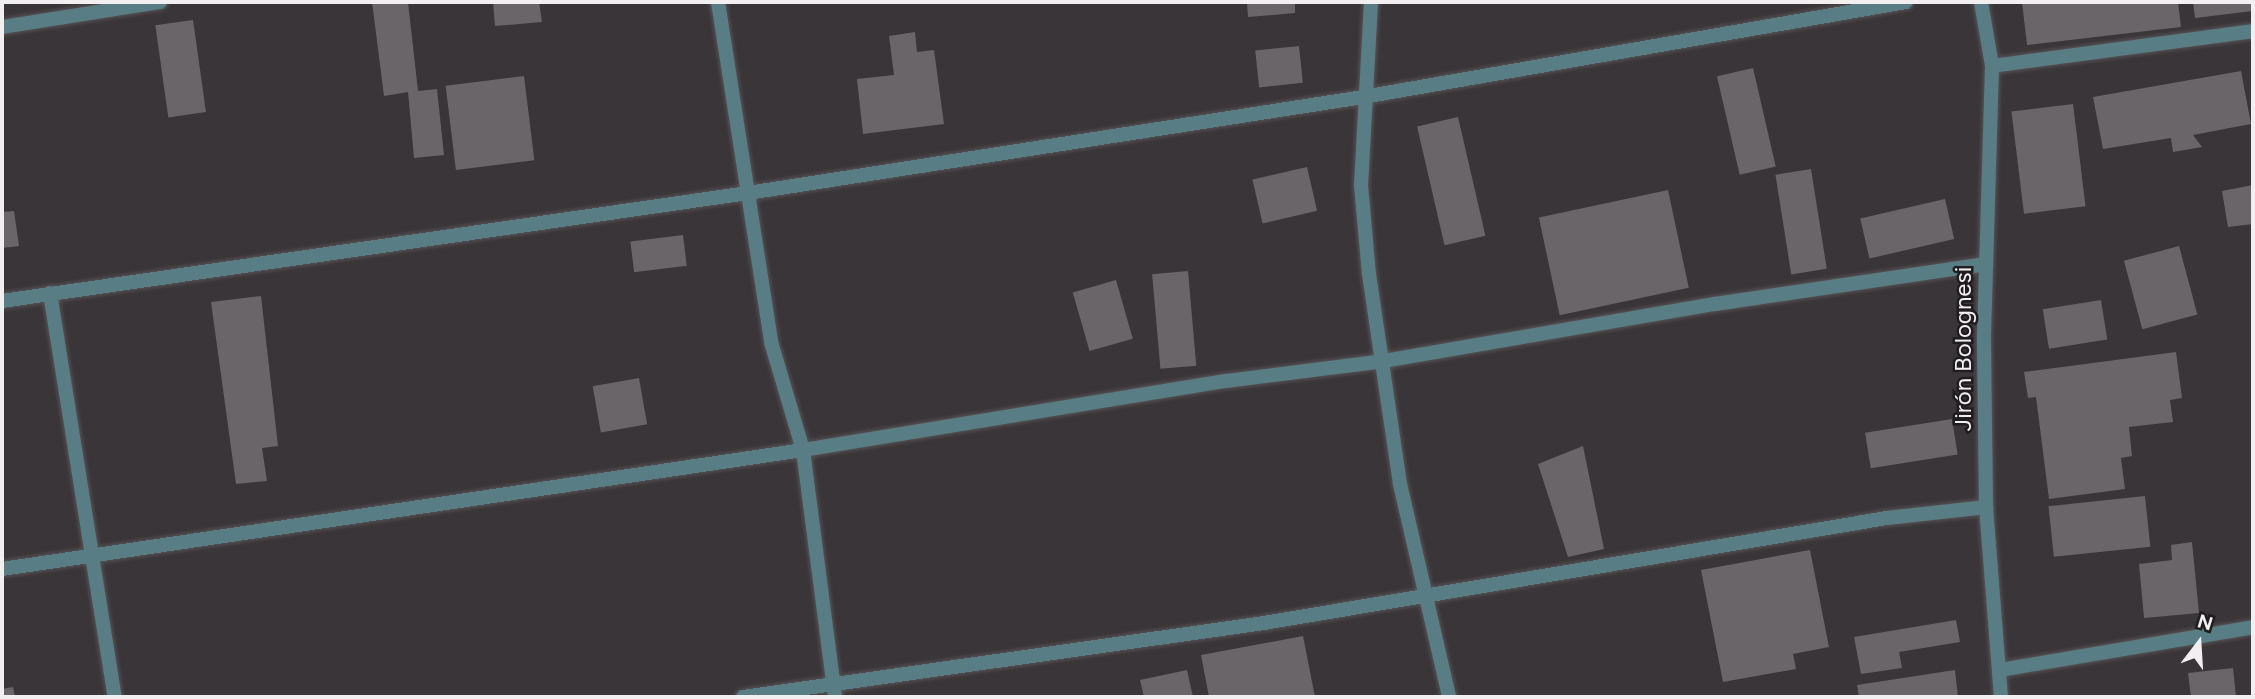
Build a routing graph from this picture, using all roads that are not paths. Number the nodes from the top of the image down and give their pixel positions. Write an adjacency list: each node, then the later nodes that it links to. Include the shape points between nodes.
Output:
1 (160, 2): 6 (street)
2 (718, 2): 10 (street)
3 (1371, 2): 9 (street)
4 (1906, 2): 9 (street)
5 (1981, 2): 8 (street, Jirón Bolognesi)
6 (2, 27)
7 (2253, 31): 8 (street)
8 (1992, 66): 11 (street, Jirón Bolognesi)
9 (1363, 97): 10 (street); 14 (street, via 1361,185)
10 (748, 193): 12 (street); 15 (street, via 771,342)
11 (1986, 264): 14 (street, via 1715,304); 16 (street, Jirón Bolognesi)
12 (50, 293): 13 (street); 17 (street)
13 (2, 301)
14 (1384, 361): 15 (street, via 1226,381); 19 (street, via 1399,484)
15 (803, 450): 17 (street); 22 (street)
16 (1986, 508): 19 (street, via 1887,518); 21 (street, Jirón Bolognesi)
17 (92, 554): 18 (street); 23 (street)
18 (2, 569)
19 (1428, 595): 22 (street); 25 (street)
20 (2253, 627): 21 (street)
21 (2000, 670): 26 (street, Jirón Bolognesi)
22 (834, 690): 24 (street)
23 (115, 697)
24 (743, 697)
25 (1449, 697)
26 (2001, 697)

